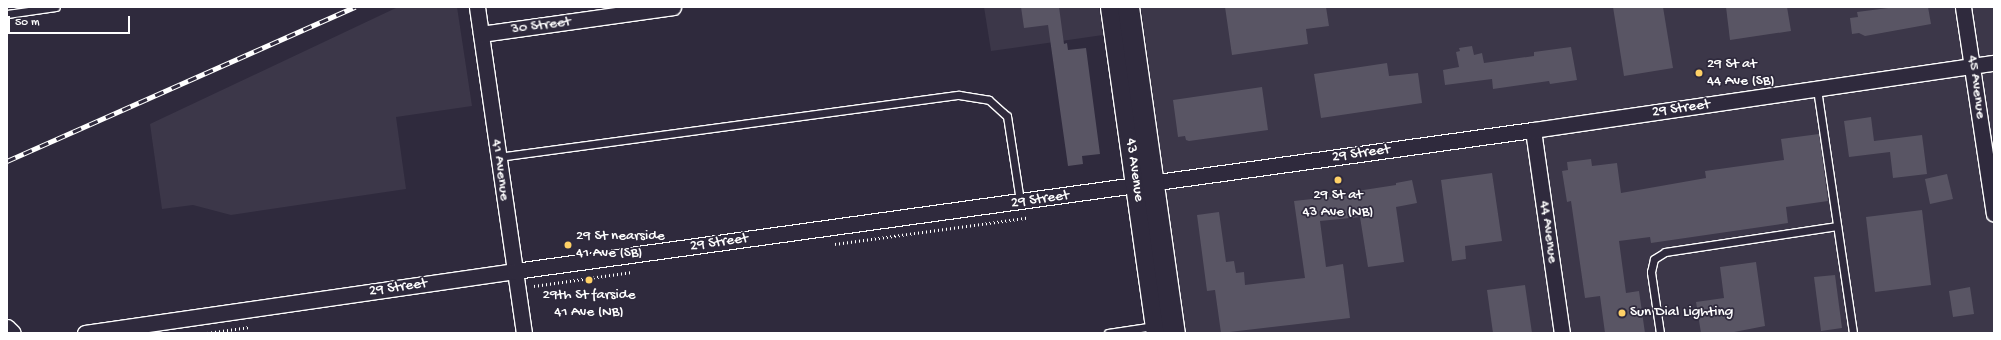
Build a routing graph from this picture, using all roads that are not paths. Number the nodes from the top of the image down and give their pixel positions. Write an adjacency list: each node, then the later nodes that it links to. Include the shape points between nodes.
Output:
1 (56, 7): 7 (lane)
2 (477, 7): 8 (street, 41 Avenue)
3 (673, 7): 8 (street, 30 Street)
4 (1111, 7): 14 (street, 43 Avenue)
5 (1128, 7): 14 (street, 43 Avenue)
6 (1963, 7): 10 (street, 45 Avenue)
7 (7, 14)
8 (481, 34): 13 (street, 41 Avenue)
9 (1994, 62): 10 (street, 29 Street)
10 (1973, 65): 11 (street, 29 Street); 16 (street, 45 Avenue)
11 (1817, 89): 12 (street, 29 Street); 17 (lane)
12 (1533, 130): 14 (street, 29 Street); 25 (street, 44 Avenue)
13 (498, 157): 15 (lane, via 959,95 989,100 1007,116); 18 (street, 41 Avenue)
14 (1145, 185): 15 (street, 29 Street); 20 (street, 43 Avenue)
15 (1020, 202): 18 (street, 29 Street)
16 (1994, 214)
17 (1837, 226): 26 (lane, via 1665,252 1654,259 1651,272); 27 (lane)
18 (515, 271): 22 (street, 29 Street); 23 (street, 41 Avenue)
19 (7, 327): 21 (street)
20 (1162, 331): 24 (lane)
21 (13, 333)
22 (85, 333)
23 (524, 333)
24 (1108, 333)
25 (1562, 333)
26 (1660, 333)
27 (1853, 333)

